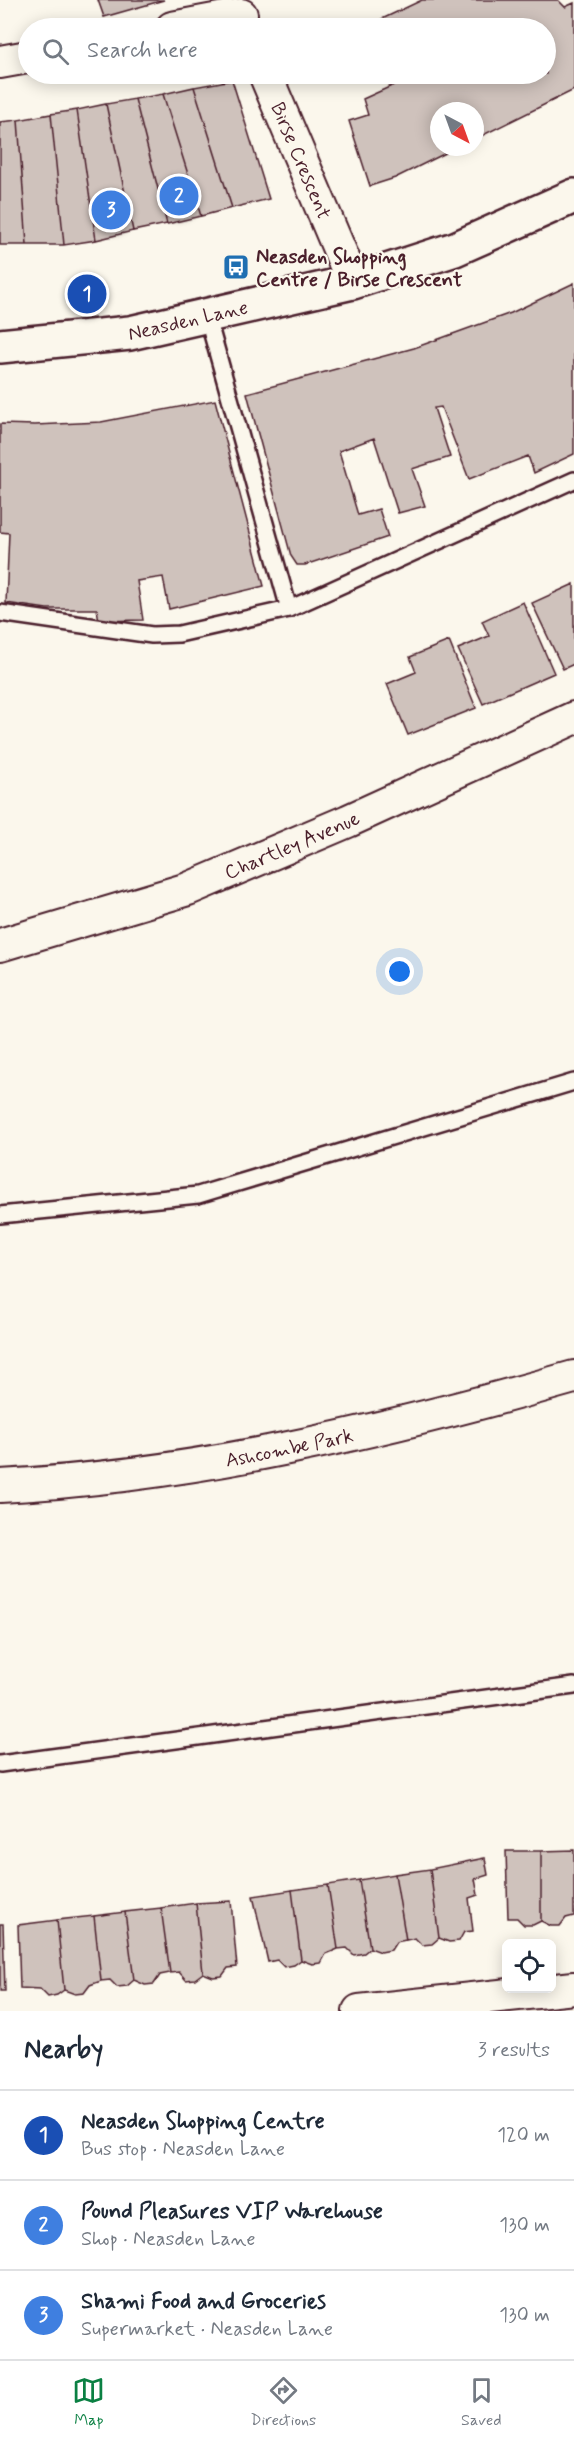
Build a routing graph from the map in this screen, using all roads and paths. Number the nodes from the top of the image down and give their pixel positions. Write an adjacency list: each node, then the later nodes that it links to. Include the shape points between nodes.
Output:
1 (241, 14): 2 (street)
2 (221, 18)
3 (18, 59): 4 (street)
4 (0, 62)
5 (269, 84): 7 (street, Birse Crescent)
6 (574, 196): 7 (street, Neasden Lane, via 455,249)
7 (353, 282): 8 (street, Neasden Lane)
8 (207, 316): 9 (street, Neasden Lane, via 130,333); 11 (lane)
9 (0, 346)
10 (574, 480): 11 (lane)
11 (289, 609): 12 (lane, via 179,634 152,635)
12 (0, 613)
13 (574, 718): 14 (street, Chartley Avenue, via 188,889)
14 (0, 945)
15 (574, 1082): 16 (lane, via 198,1195)
16 (0, 1215)
17 (574, 1377): 18 (street, Ashcombe Park, via 464,1408 236,1460)
18 (0, 1486)
19 (574, 1686): 20 (lane)
20 (0, 1764)
21 (574, 1988): 22 (street)
22 (359, 2011)

